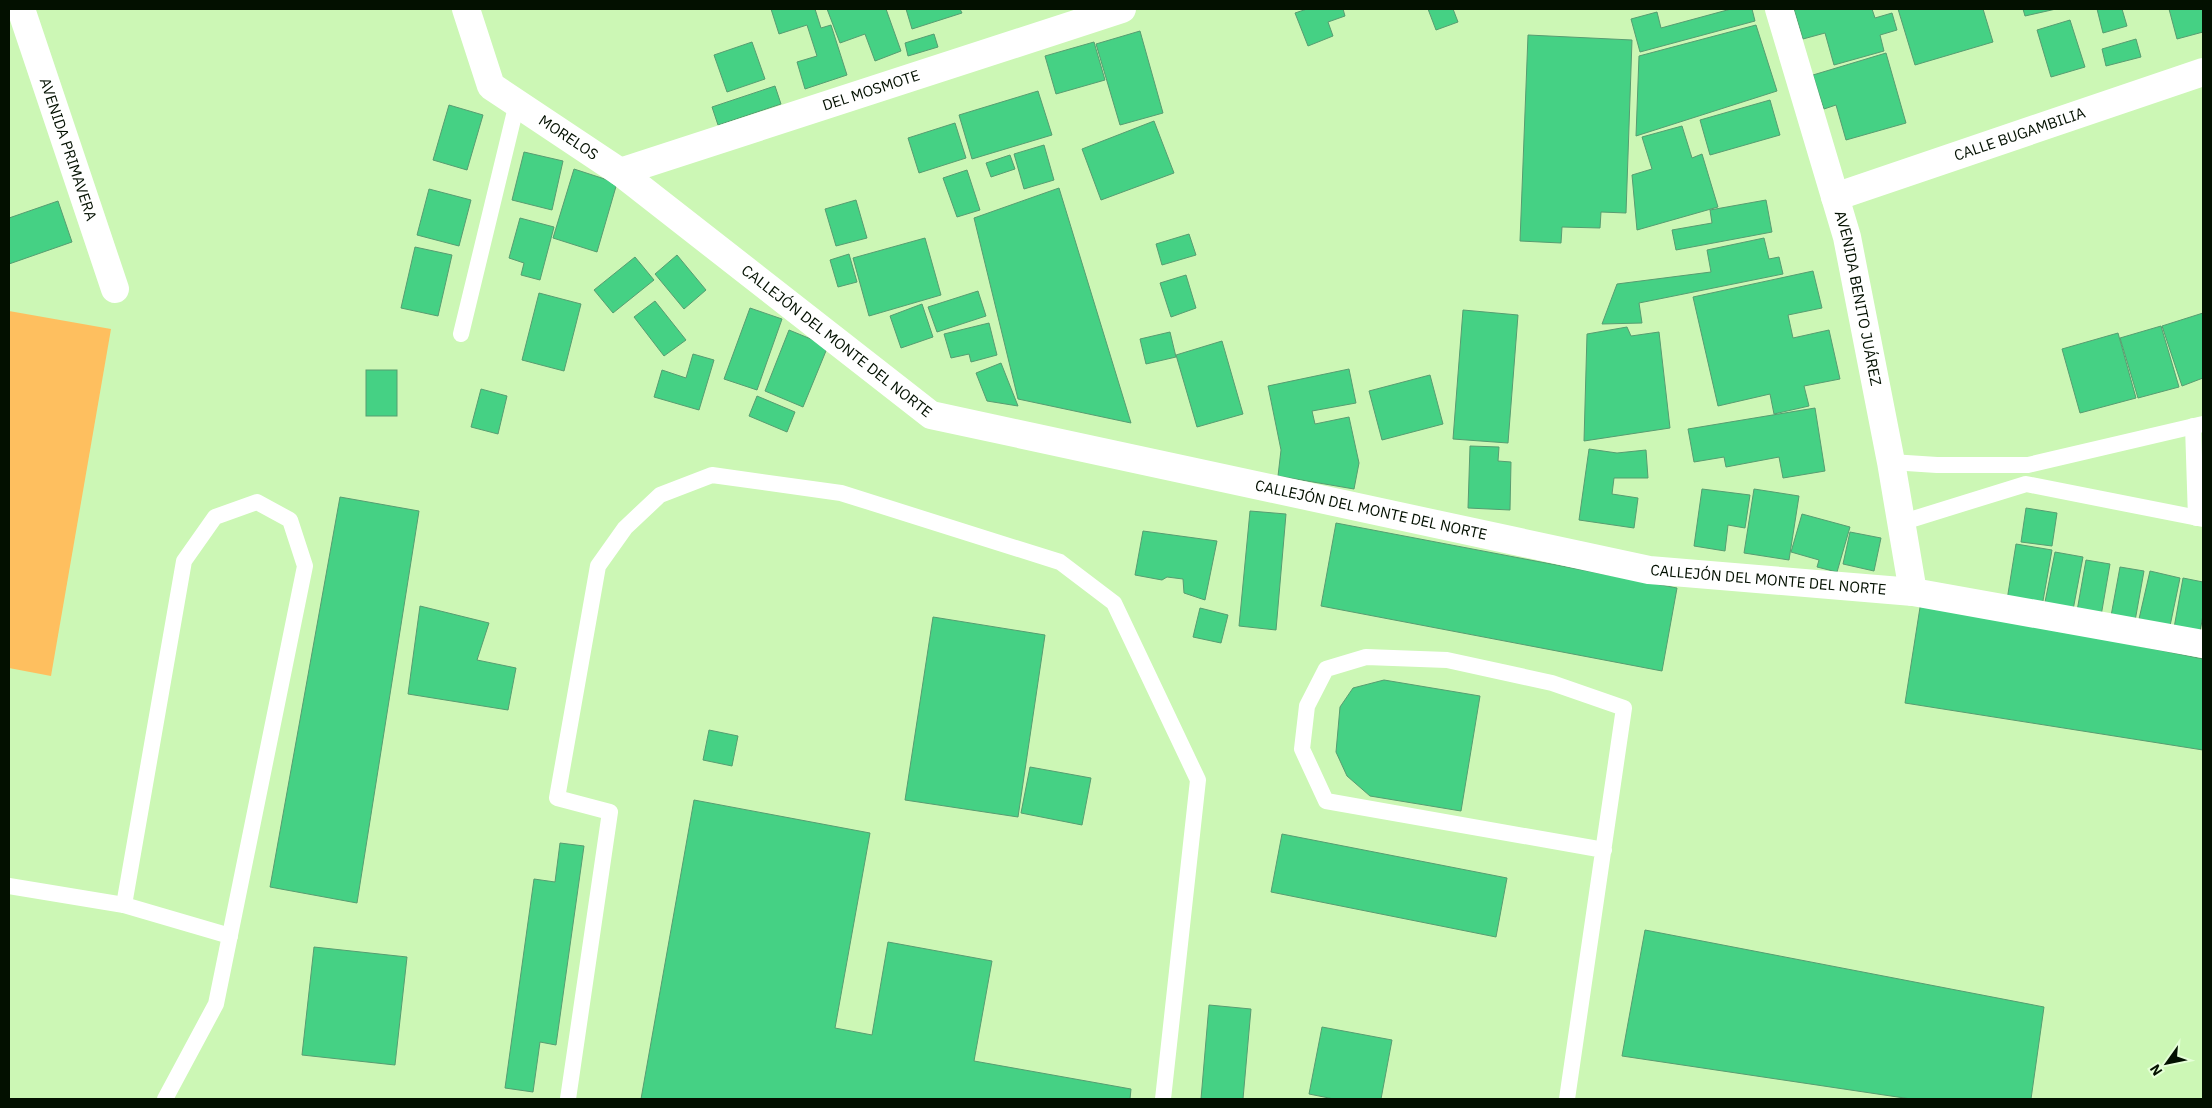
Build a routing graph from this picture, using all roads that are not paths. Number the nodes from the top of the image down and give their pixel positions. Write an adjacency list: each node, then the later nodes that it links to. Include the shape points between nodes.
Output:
1 (21, 9): 9 (street, AVENIDA PRIMAVERA)
2 (466, 9): 6 (street, MORELOS, via 492,86)
3 (1122, 9): 7 (street, DEL MOSMOTE)
4 (1779, 9): 8 (street, AVENIDA BENITO JUÁREZ)
5 (2203, 72): 8 (street, CALLE BUGAMBILIA)
6 (517, 103): 7 (street, MORELOS); 10 (lane)
7 (620, 172): 17 (street, CALLEJÓN DEL MONTE DEL NORTE, via 931,415 1649,570)
8 (1835, 197): 12 (street, AVENIDA BENITO JUÁREZ, via 1847,237)
9 (115, 289)
10 (461, 334)
11 (2198, 425): 13 (lane); 15 (lane)
12 (1891, 462): 13 (lane); 16 (street, AVENIDA BENITO JUÁREZ)
13 (2028, 465): 14 (lane)
14 (2026, 484): 15 (lane); 16 (lane)
15 (2200, 519)
16 (1900, 523): 17 (street, AVENIDA BENITO JUÁREZ)
17 (1913, 592): 18 (street, CALLEJÓN DEL MONTE DEL NORTE)
18 (2203, 644)
19 (1604, 850): 19 (lane, via 1624,708 1552,683 1447,660 1366,657 1326,669 1307,706 1302,749 1326,801); 26 (lane)
20 (9, 886): 21 (lane)
21 (124, 905): 22 (lane); 22 (lane, via 184,561 215,516 257,502 290,520 305,566)
22 (230, 936): 23 (lane, via 216,1004)
23 (165, 1099)
24 (568, 1099): 25 (lane, via 610,812 557,798 598,566 625,528 660,495 712,475 841,493 955,528 1060,562 1114,603 1198,780)
25 (1163, 1099)
26 (1567, 1099)

